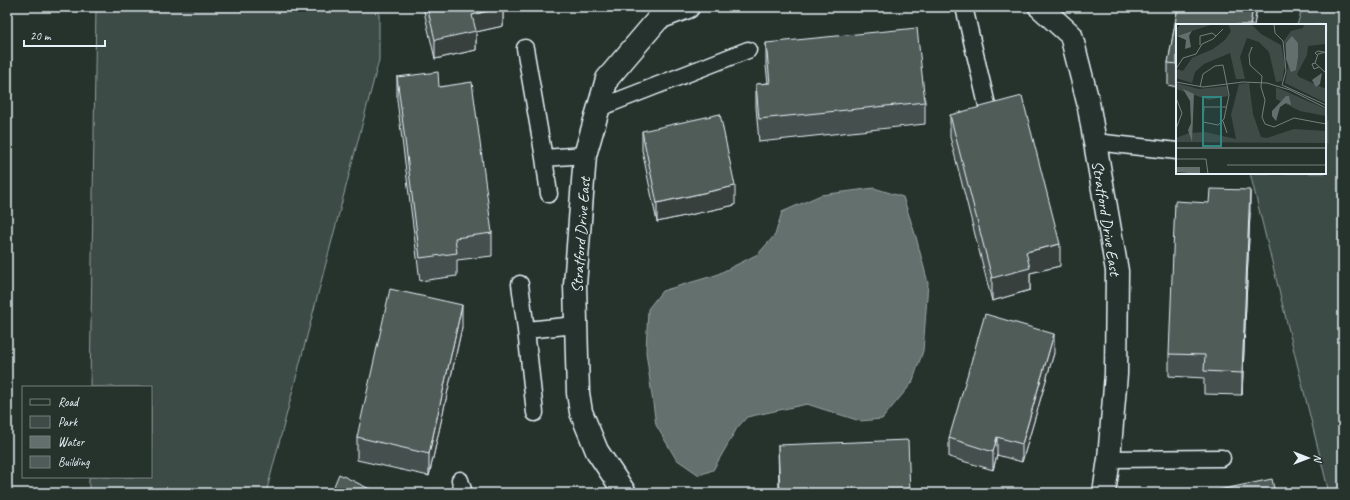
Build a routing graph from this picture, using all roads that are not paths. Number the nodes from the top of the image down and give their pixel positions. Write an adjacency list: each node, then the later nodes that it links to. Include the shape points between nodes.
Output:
1 (688, 7): 7 (street, Stratford Drive East, via 659,18 607,79)
2 (964, 7): 6 (lane)
3 (1040, 7): 8 (street, Stratford Drive East, via 1071,35)
4 (525, 48): 11 (lane)
5 (748, 50): 7 (lane)
6 (987, 105)
7 (599, 108): 10 (street, Stratford Drive East)
8 (1095, 142): 9 (lane); 18 (street, Stratford Drive East, via 1117,271 1116,374)
9 (1176, 151)
10 (585, 155): 11 (lane); 14 (street, Stratford Drive East, via 575,285)
11 (544, 158): 12 (lane)
12 (549, 194)
13 (520, 284): 15 (lane)
14 (576, 325): 15 (lane); 19 (street, Stratford Drive East, via 581,412 597,451)
15 (526, 330): 16 (lane)
16 (535, 413)
17 (1222, 458): 18 (lane)
18 (1109, 460): 20 (street, Stratford Drive East)
19 (625, 493)
20 (1104, 493)

